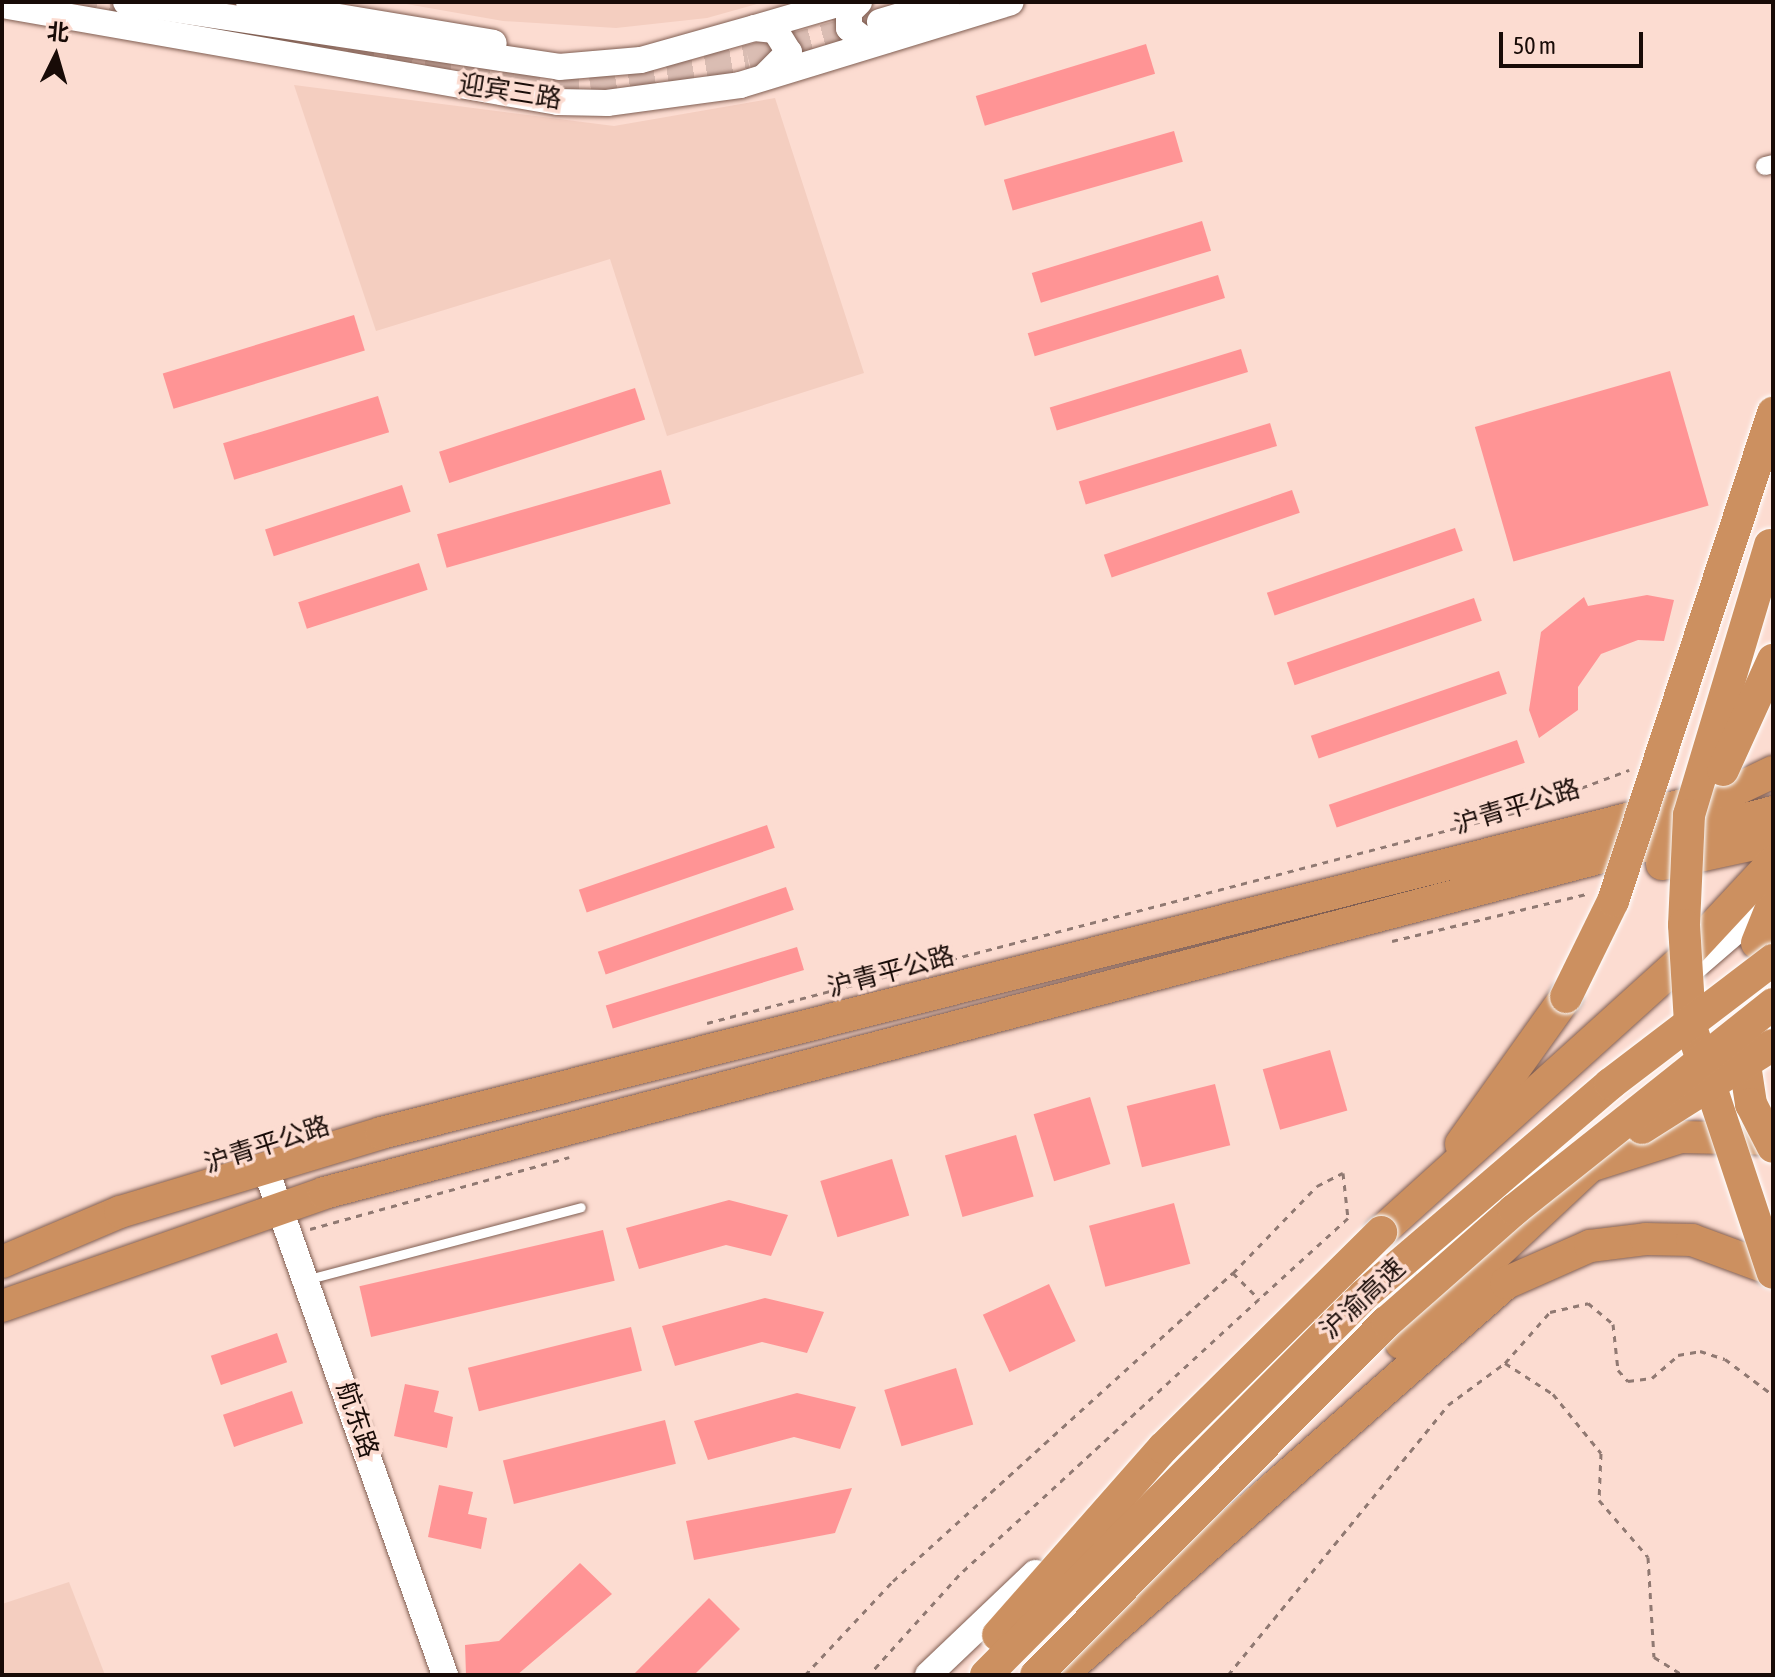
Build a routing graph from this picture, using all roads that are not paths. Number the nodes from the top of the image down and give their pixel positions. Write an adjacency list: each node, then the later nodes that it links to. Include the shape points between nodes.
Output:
1 (126, 2): 8 (street, via 559,67 641,60)
2 (249, 2): 8 (street, 迎宾三路, via 561,51 646,48)
3 (844, 2): 8 (street, 迎宾三路)
4 (859, 2): 9 (street, via 849,12 849,28 863,39)
5 (947, 2): 9 (street)
6 (1011, 2): 9 (street, 迎宾三路)
7 (2, 5): 10 (street, 迎宾三路, via 558,102 659,100)
8 (755, 28): 10 (street, via 775,30 789,52 771,72)
9 (886, 31): 10 (street, 迎宾三路)
10 (740, 85)
11 (1773, 413): 31 (highway, bridge, via 1613,901 1566,997 1504,1089)
12 (1773, 534): 20 (highway, bridge, via 1689,815)
13 (1773, 660): 20 (highway, bridge, via 1706,818)
14 (1773, 753): 16 (highway, 沪青平公路)
15 (1773, 772): 16 (highway, 沪青平公路)
16 (1666, 809): 27 (highway, 沪青平公路)
17 (1770, 819): 30 (highway, via 646,1104)
18 (1773, 862): 31 (highway, bridge, via 1682,960)
19 (1773, 901): 26 (highway, bridge, via 1757,943 1741,1065); 38 (street, via 1486,1146)
20 (1684, 925): 33 (highway, bridge, via 1690,1024)
21 (1773, 947): 36 (street, via 1726,1000 1450,1245)
22 (1773, 960): 40 (highway, 沪渝高速, bridge, via 1610,1084 1364,1295)
23 (1773, 1004): 29 (highway, 沪渝高速, bridge)
24 (1773, 1045): 29 (highway, bridge)
25 (1773, 1139): 36 (highway, via 1681,1137 1590,1166 1210,1521)
26 (1773, 1147)
27 (265, 1167): 30 (street, 航东路); 32 (highway, 沪青平公路, via 120,1212)
28 (581, 1207): 34 (lane)
29 (1514, 1210): 42 (highway, 沪渝高速, bridge, via 1278,1428)
30 (288, 1221): 34 (street, 航东路); 35 (highway)
31 (1381, 1232): 39 (highway, bridge, via 1163,1448)
32 (2, 1262)
33 (1773, 1272): 43 (highway, via 1692,1240 1590,1246 1506,1283)
34 (309, 1279): 37 (street, 航东路)
35 (2, 1306)
36 (1145, 1548): 41 (street)
37 (445, 1675)
38 (928, 1675)
39 (965, 1675)
40 (986, 1675)
41 (1016, 1675)
42 (1036, 1675)
43 (1061, 1675)

